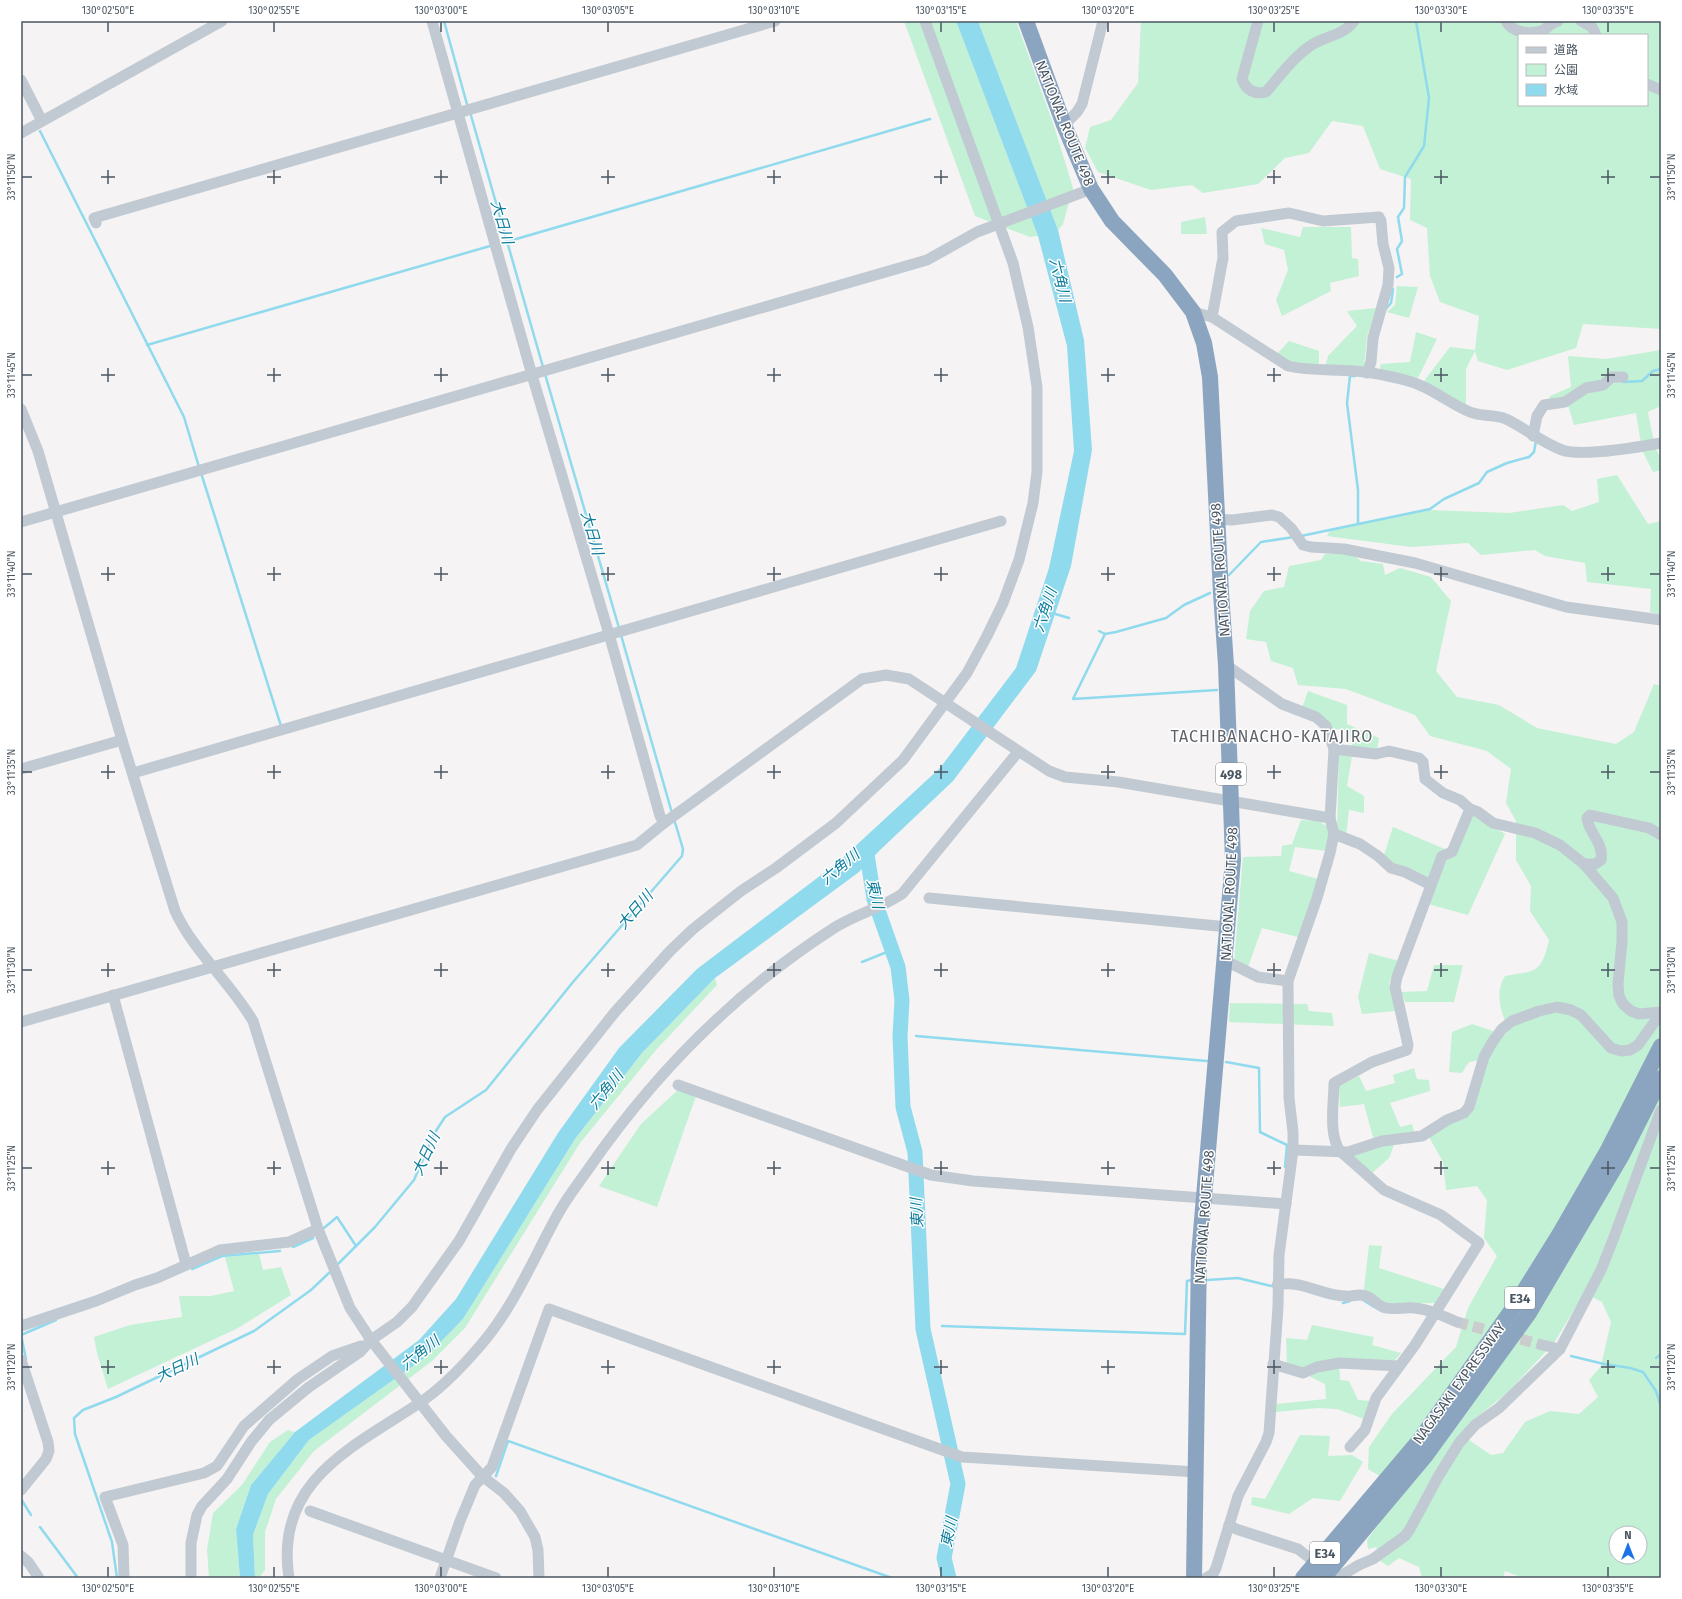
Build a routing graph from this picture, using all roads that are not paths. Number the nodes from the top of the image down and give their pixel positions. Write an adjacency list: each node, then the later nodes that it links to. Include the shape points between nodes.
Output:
1 (222, 21): 17 (street)
2 (432, 21): 16 (street)
3 (775, 21): 16 (street)
4 (925, 21): 22 (street)
5 (1026, 21): 18 (highway, NATIONAL ROUTE 498 / 498)
6 (1103, 21): 18 (street, via 1082,104)
7 (1258, 21): 8 (street, via 1242,79 1252,92 1260,93 1266,92 1306,49 1345,30)
8 (1354, 21)
9 (1506, 21): 10 (street, via 1509,27 1522,32 1536,33)
10 (1558, 21)
11 (1581, 21): 12 (street, via 1592,27)
12 (1596, 34)
13 (21, 80): 17 (street)
14 (1648, 84): 15 (street)
15 (1661, 90)
16 (458, 113): 21 (street, via 94,218); 26 (street)
17 (42, 121): 19 (street)
18 (1064, 125): 20 (highway, NATIONAL ROUTE 498 / 498)
19 (21, 133)
20 (1091, 189): 22 (street); 23 (highway, NATIONAL ROUTE 498 / 498, via 1112,221 1165,275)
21 (96, 223)
22 (1001, 223): 26 (street, via 977,232 927,260); 38 (street, via 1032,347 1038,408 1037,472 1026,535 1003,603 988,636)
23 (1192, 312): 24 (street); 32 (highway, NATIONAL ROUTE 498 / 498, via 1204,343 1210,377)
24 (1212, 317): 25 (street, via 1288,366); 25 (street, via 1224,258 1222,232 1236,221 1290,213 1323,221 1379,217 1389,268 1388,285 1373,338 1371,362)
25 (1366, 373): 29 (street, via 1420,384 1470,412 1494,415)
26 (534, 374): 31 (street); 36 (street)
27 (1623, 376): 29 (street, via 1612,377 1603,384 1586,388 1565,402 1544,405 1537,416)
28 (21, 409): 31 (street, via 38,451)
29 (1537, 438): 30 (street, via 1563,450 1575,452 1625,450)
30 (1661, 443)
31 (56, 512): 34 (street); 39 (street)
32 (1217, 519): 35 (street, via 1232,520 1272,515 1279,517 1291,528 1303,545 1344,549 1415,563 1566,607); 37 (highway, NATIONAL ROUTE 498 / 498)
33 (1001, 521): 36 (street)
34 (21, 522)
35 (1661, 620)
36 (609, 634): 43 (street); 47 (street)
37 (1226, 665): 40 (street, via 1282,704 1316,718 1326,726); 44 (highway, NATIONAL ROUTE 498 / 498)
38 (948, 704): 41 (street); 47 (street, via 909,679 886,675 862,679); 74 (street, via 903,760 836,822 810,844 718,909 670,951 644,979 537,1110 511,1149 459,1240 420,1297 397,1322)
39 (122, 740): 42 (street); 43 (street)
40 (1334, 749): 45 (street, via 1376,754 1389,751 1419,758 1423,762 1425,779); 46 (street)
41 (1016, 750): 44 (street, via 1049,771 1065,777 1118,782); 80 (street, via 902,894 835,928 776,970 736,1002 681,1053 641,1099 589,1168 559,1213 514,1299 490,1334 460,1369)
42 (21, 770)
43 (133, 773): 55 (street, via 175,911 183,929)
44 (1232, 802): 46 (street); 53 (highway, NATIONAL ROUTE 498 / 498, via 1233,860)
45 (1470, 809): 50 (street, via 1497,825 1535,833 1560,845); 51 (street, via 1452,852 1442,856)
46 (1330, 818): 48 (street)
47 (664, 823): 55 (street, via 637,845)
48 (1334, 834): 51 (street, via 1360,844 1391,868); 56 (street, via 1317,898)
49 (1661, 835): 50 (street, via 1649,828 1590,815 1587,824 1596,837 1602,853 1601,860 1595,864)
50 (1584, 864): 58 (street, via 1609,893 1618,908 1622,922 1618,984 1623,1004 1639,1014)
51 (1431, 885): 65 (street, via 1395,987 1407,1050 1372,1062 1334,1083 1335,1145)
52 (929, 898): 53 (street)
53 (1228, 927): 54 (highway, NATIONAL ROUTE 498 / 498)
54 (1225, 962): 56 (street, via 1258,976); 66 (highway, NATIONAL ROUTE 498 / 498)
55 (213, 966): 57 (street); 68 (street, via 253,1021)
56 (1288, 981): 64 (street, via 1289,1098)
57 (113, 995): 59 (street); 69 (street)
58 (1661, 1012): 65 (street, via 1638,1045 1630,1050 1621,1051 1611,1048 1581,1015 1570,1010 1557,1007 1512,1021 1502,1029 1484,1057 1470,1107 1464,1113 1447,1120 1422,1136 1382,1141 1348,1152)
59 (21, 1022)
60 (1661, 1046): 87 (highway, NAGASAKI EXPRESSWAY / E34, via 1604,1156 1560,1234 1516,1304)
61 (1661, 1078): 87 (highway, NAGASAKI EXPRESSWAY / E34, via 1622,1155 1530,1313 1426,1456)
62 (678, 1085): 66 (street, via 926,1173 973,1181)
63 (1661, 1110): 76 (street, via 1609,1250)
64 (1293, 1150): 65 (street); 67 (street)
65 (1340, 1152): 71 (street, via 1384,1190 1441,1215 1479,1243)
66 (1204, 1197): 67 (street); 82 (highway, NATIONAL ROUTE 498 / 498, via 1200,1254)
67 (1286, 1204): 70 (street)
68 (318, 1229): 69 (street, via 289,1242 220,1250); 74 (street, via 350,1308)
69 (186, 1264): 73 (street, via 96,1302)
70 (1277, 1285): 71 (street, via 1287,1283 1306,1286 1320,1293 1346,1296 1361,1294 1369,1296 1381,1307 1388,1309 1414,1308); 78 (street, via 1278,1307)
71 (1436, 1312): 72 (street); 79 (street)
72 (1457, 1322)
73 (21, 1326)
74 (371, 1343): 80 (street); 91 (street, via 332,1356 298,1378 244,1426 217,1466 204,1473 106,1497 123,1545); 92 (street, via 309,1386 279,1411 251,1442 227,1479 197,1515 193,1531)
75 (1542, 1345): 76 (street)
76 (1560, 1349): 101 (street, via 1499,1408 1475,1425 1459,1443 1405,1536 1373,1559)
77 (21, 1360): 84 (street, via 49,1452 46,1460)
78 (1273, 1364): 79 (street, via 1296,1373 1340,1363); 86 (street, via 1272,1402 1266,1442 1238,1496)
79 (1399, 1366): 81 (street, via 1376,1398 1365,1430)
80 (418, 1401): 83 (street); 93 (street, via 342,1455 309,1487 289,1524 286,1542)
81 (1350, 1448)
82 (1196, 1472): 83 (street, via 962,1458 550,1309 492,1467); 97 (highway, NATIONAL ROUTE 498 / 498)
83 (482, 1476): 89 (street, via 475,1485 460,1521); 96 (street, via 504,1493 529,1523 538,1550)
84 (21, 1490)
85 (310, 1511): 89 (street)
86 (1229, 1525): 98 (street, via 1216,1568 1213,1574); 101 (street, via 1298,1549)
87 (1352, 1532): 99 (highway, NAGASAKI EXPRESSWAY / E34); 100 (highway, NAGASAKI EXPRESSWAY / E34)
88 (21, 1556): 90 (street)
89 (448, 1560): 94 (street); 95 (street)
90 (39, 1578)
91 (124, 1578)
92 (191, 1578)
93 (288, 1578)
94 (440, 1578)
95 (496, 1578)
96 (539, 1578)
97 (1194, 1578)
98 (1206, 1578)
99 (1303, 1578)
100 (1323, 1578)
101 (1337, 1578)

